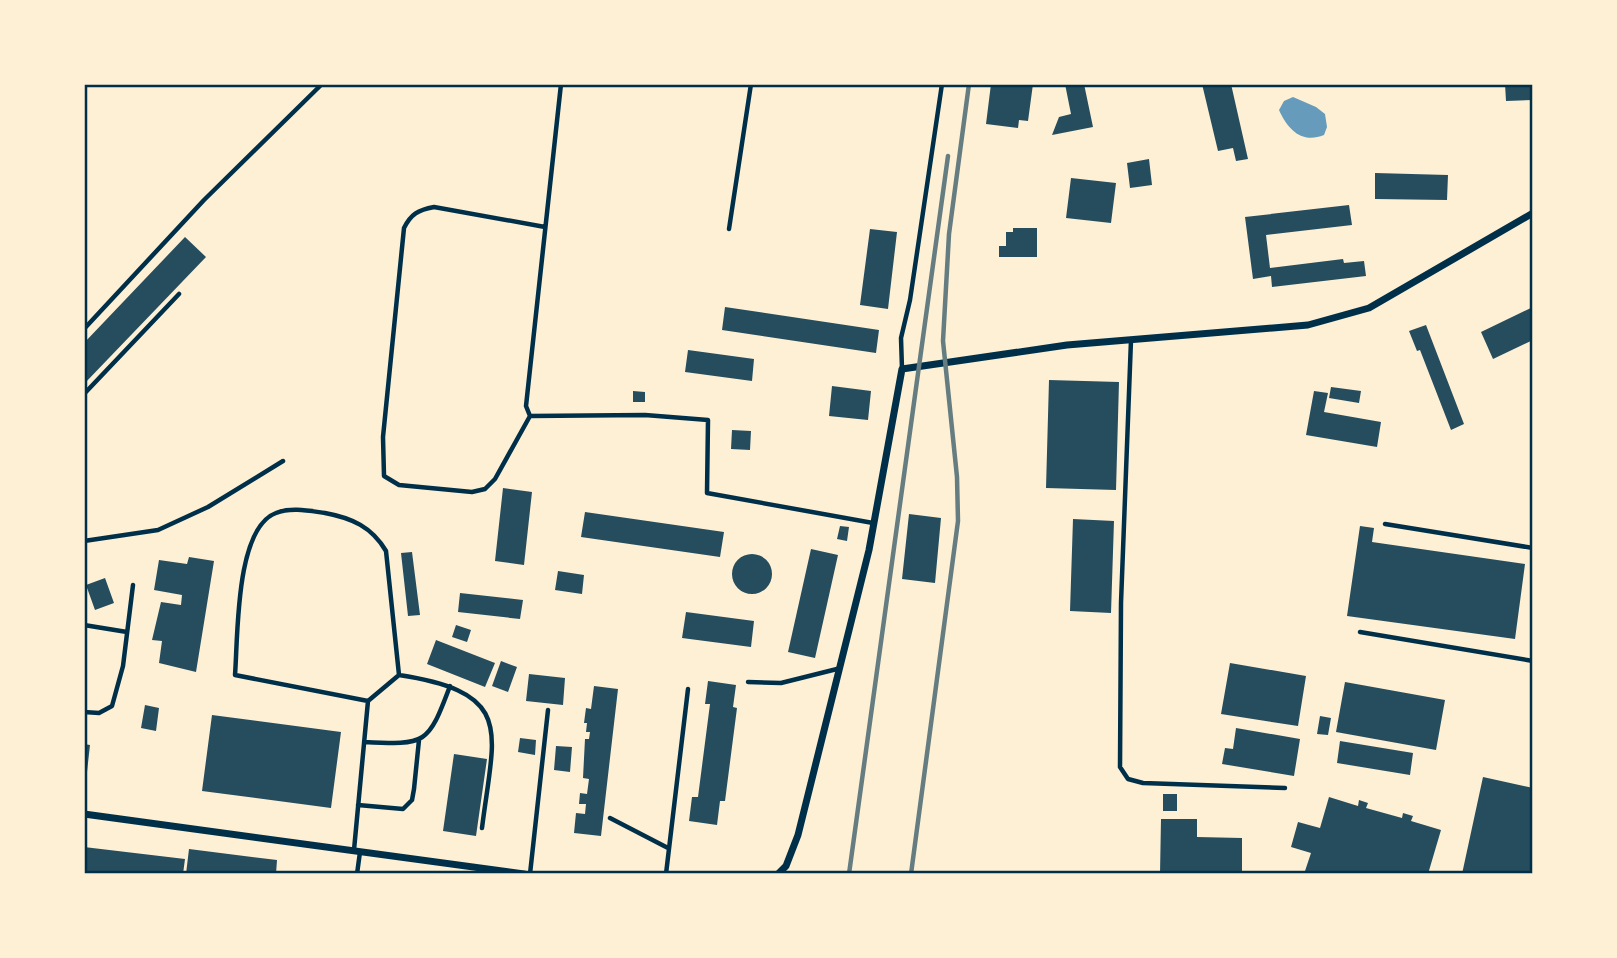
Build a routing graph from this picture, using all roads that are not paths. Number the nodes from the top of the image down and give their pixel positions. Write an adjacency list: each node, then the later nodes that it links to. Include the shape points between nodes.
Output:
1 (322, 84): 9 (lane, via 204,200)
2 (561, 84): 6 (lane)
3 (751, 84): 7 (lane)
4 (942, 84): 11 (lane, via 901,338)
5 (1533, 213): 10 (street, via 1369,308 1308,325)
6 (545, 227): 13 (lane, via 526,406); 13 (lane, via 434,207 410,216 404,228 388,385 384,476 399,485 472,492 485,489)
7 (729, 229)
8 (179, 294): 12 (lane)
9 (84, 329)
10 (1131, 339): 11 (street); 34 (lane, via 1120,767 1128,779 1143,783)
11 (902, 369): 15 (street)
12 (84, 394)
13 (530, 416): 15 (lane, via 645,415 708,420 707,493)
14 (283, 461): 17 (lane, via 208,507 158,530)
15 (873, 523): 24 (street)
16 (1385, 524): 18 (lane)
17 (84, 541)
18 (1533, 548)
19 (133, 585): 21 (lane)
20 (84, 625): 21 (lane)
21 (127, 632): 31 (lane, via 112,706 99,713)
22 (1360, 632): 23 (lane)
23 (1533, 661)
24 (837, 669): 26 (lane, via 781,683); 41 (street)
25 (399, 675): 27 (lane); 29 (lane); 29 (lane, via 386,551 379,539 345,517 304,510 276,513 260,525 244,570 234,675)
26 (748, 682)
27 (450, 686): 32 (lane, via 435,725); 38 (lane, via 486,710 492,725)
28 (688, 689): 39 (lane)
29 (368, 701): 33 (lane)
30 (548, 710): 44 (lane)
31 (84, 712)
32 (419, 740): 33 (lane, via 411,744); 35 (lane, via 412,800 403,809)
33 (364, 742): 35 (lane)
34 (1285, 788)
35 (358, 806): 40 (lane)
36 (84, 814): 40 (street)
37 (610, 818): 39 (lane)
38 (482, 828)
39 (668, 848): 45 (lane)
40 (357, 851): 42 (lane); 43 (street)
41 (786, 870): 46 (street)
42 (357, 874)
43 (524, 874)
44 (530, 874)
45 (666, 874)
46 (778, 874)

